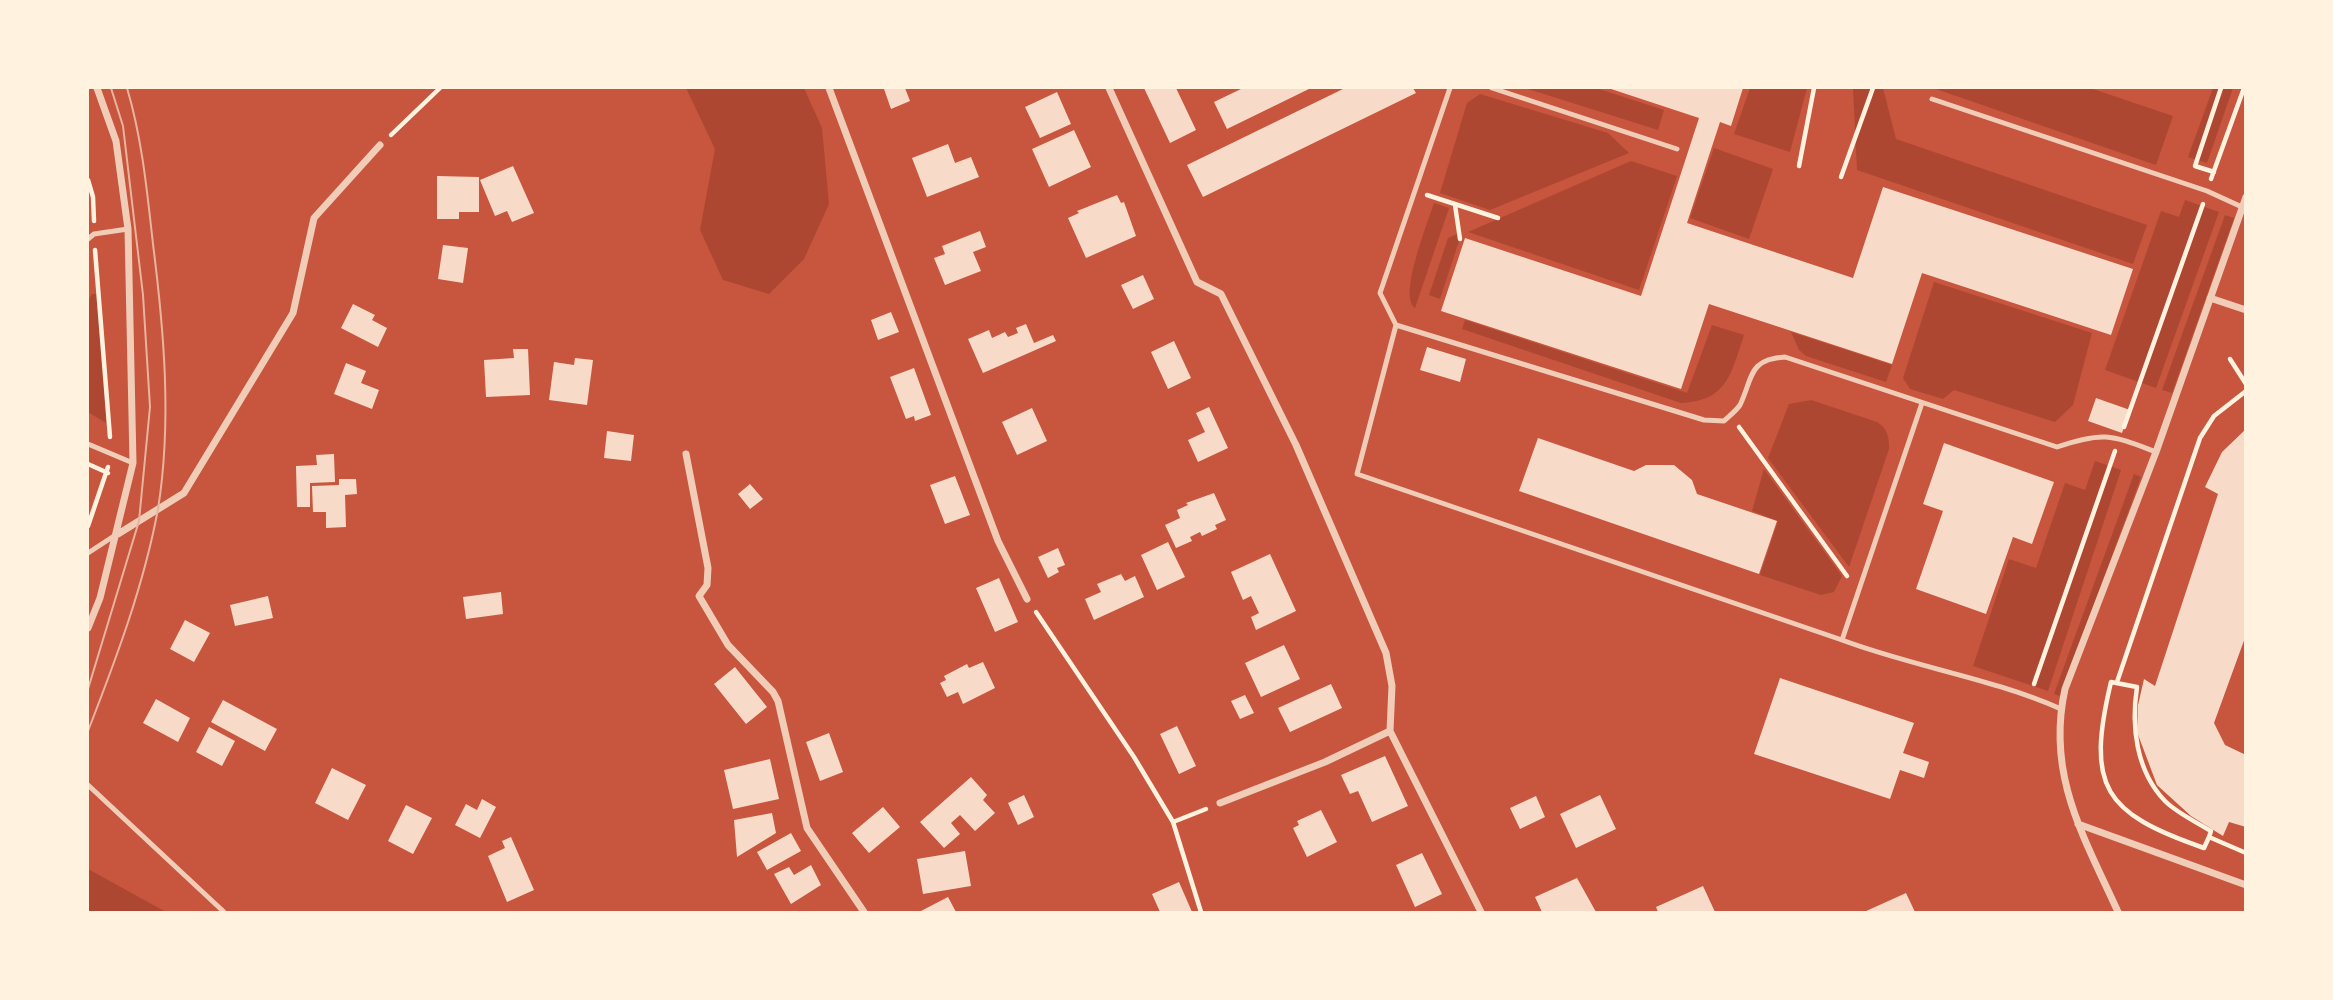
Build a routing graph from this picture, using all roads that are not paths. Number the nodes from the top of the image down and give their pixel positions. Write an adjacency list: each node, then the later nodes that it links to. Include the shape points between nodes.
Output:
1 (97, 88): 11 (street, via 116,141)
2 (828, 88): 23 (street, via 998,541)
3 (1109, 88): 27 (street, via 1197,282 1221,294 1296,445 1386,653 1392,685)
4 (1450, 88): 15 (lane, via 1380,293)
5 (1492, 88): 8 (lane)
6 (1931, 99): 10 (lane, via 2207,191)
7 (380, 145): 21 (street, via 314,218 293,313 184,493)
8 (1677, 149)
9 (2245, 197): 10 (street)
10 (2242, 207): 13 (street)
11 (128, 229): 12 (lane); 20 (street)
12 (88, 239)
13 (2210, 298): 14 (street); 18 (street)
14 (2245, 310)
15 (1396, 325): 16 (lane, via 1704,421 1724,421 1731,415 1739,407 1752,370 1769,358 1785,358); 25 (lane, via 1357,474)
16 (1922, 403): 18 (lane, via 2057,447 2091,435); 25 (lane)
17 (88, 444): 20 (lane)
18 (2157, 452): 26 (street)
19 (686, 454): 33 (street, via 708,568 707,585 699,596 727,645 778,701 807,828)
20 (133, 463): 21 (street)
21 (118, 534): 22 (lane); 24 (street)
22 (88, 553)
23 (1027, 599)
24 (88, 628)
25 (1842, 640): 26 (lane, via 2030,695)
26 (2061, 709): 30 (street, via 2058,747 2064,786)
27 (1390, 731): 29 (street); 34 (street)
28 (88, 785): 32 (lane)
29 (1220, 803)
30 (2078, 824): 31 (street); 35 (street)
31 (2245, 885)
32 (224, 912)
33 (864, 912)
34 (1481, 912)
35 (2118, 912)

